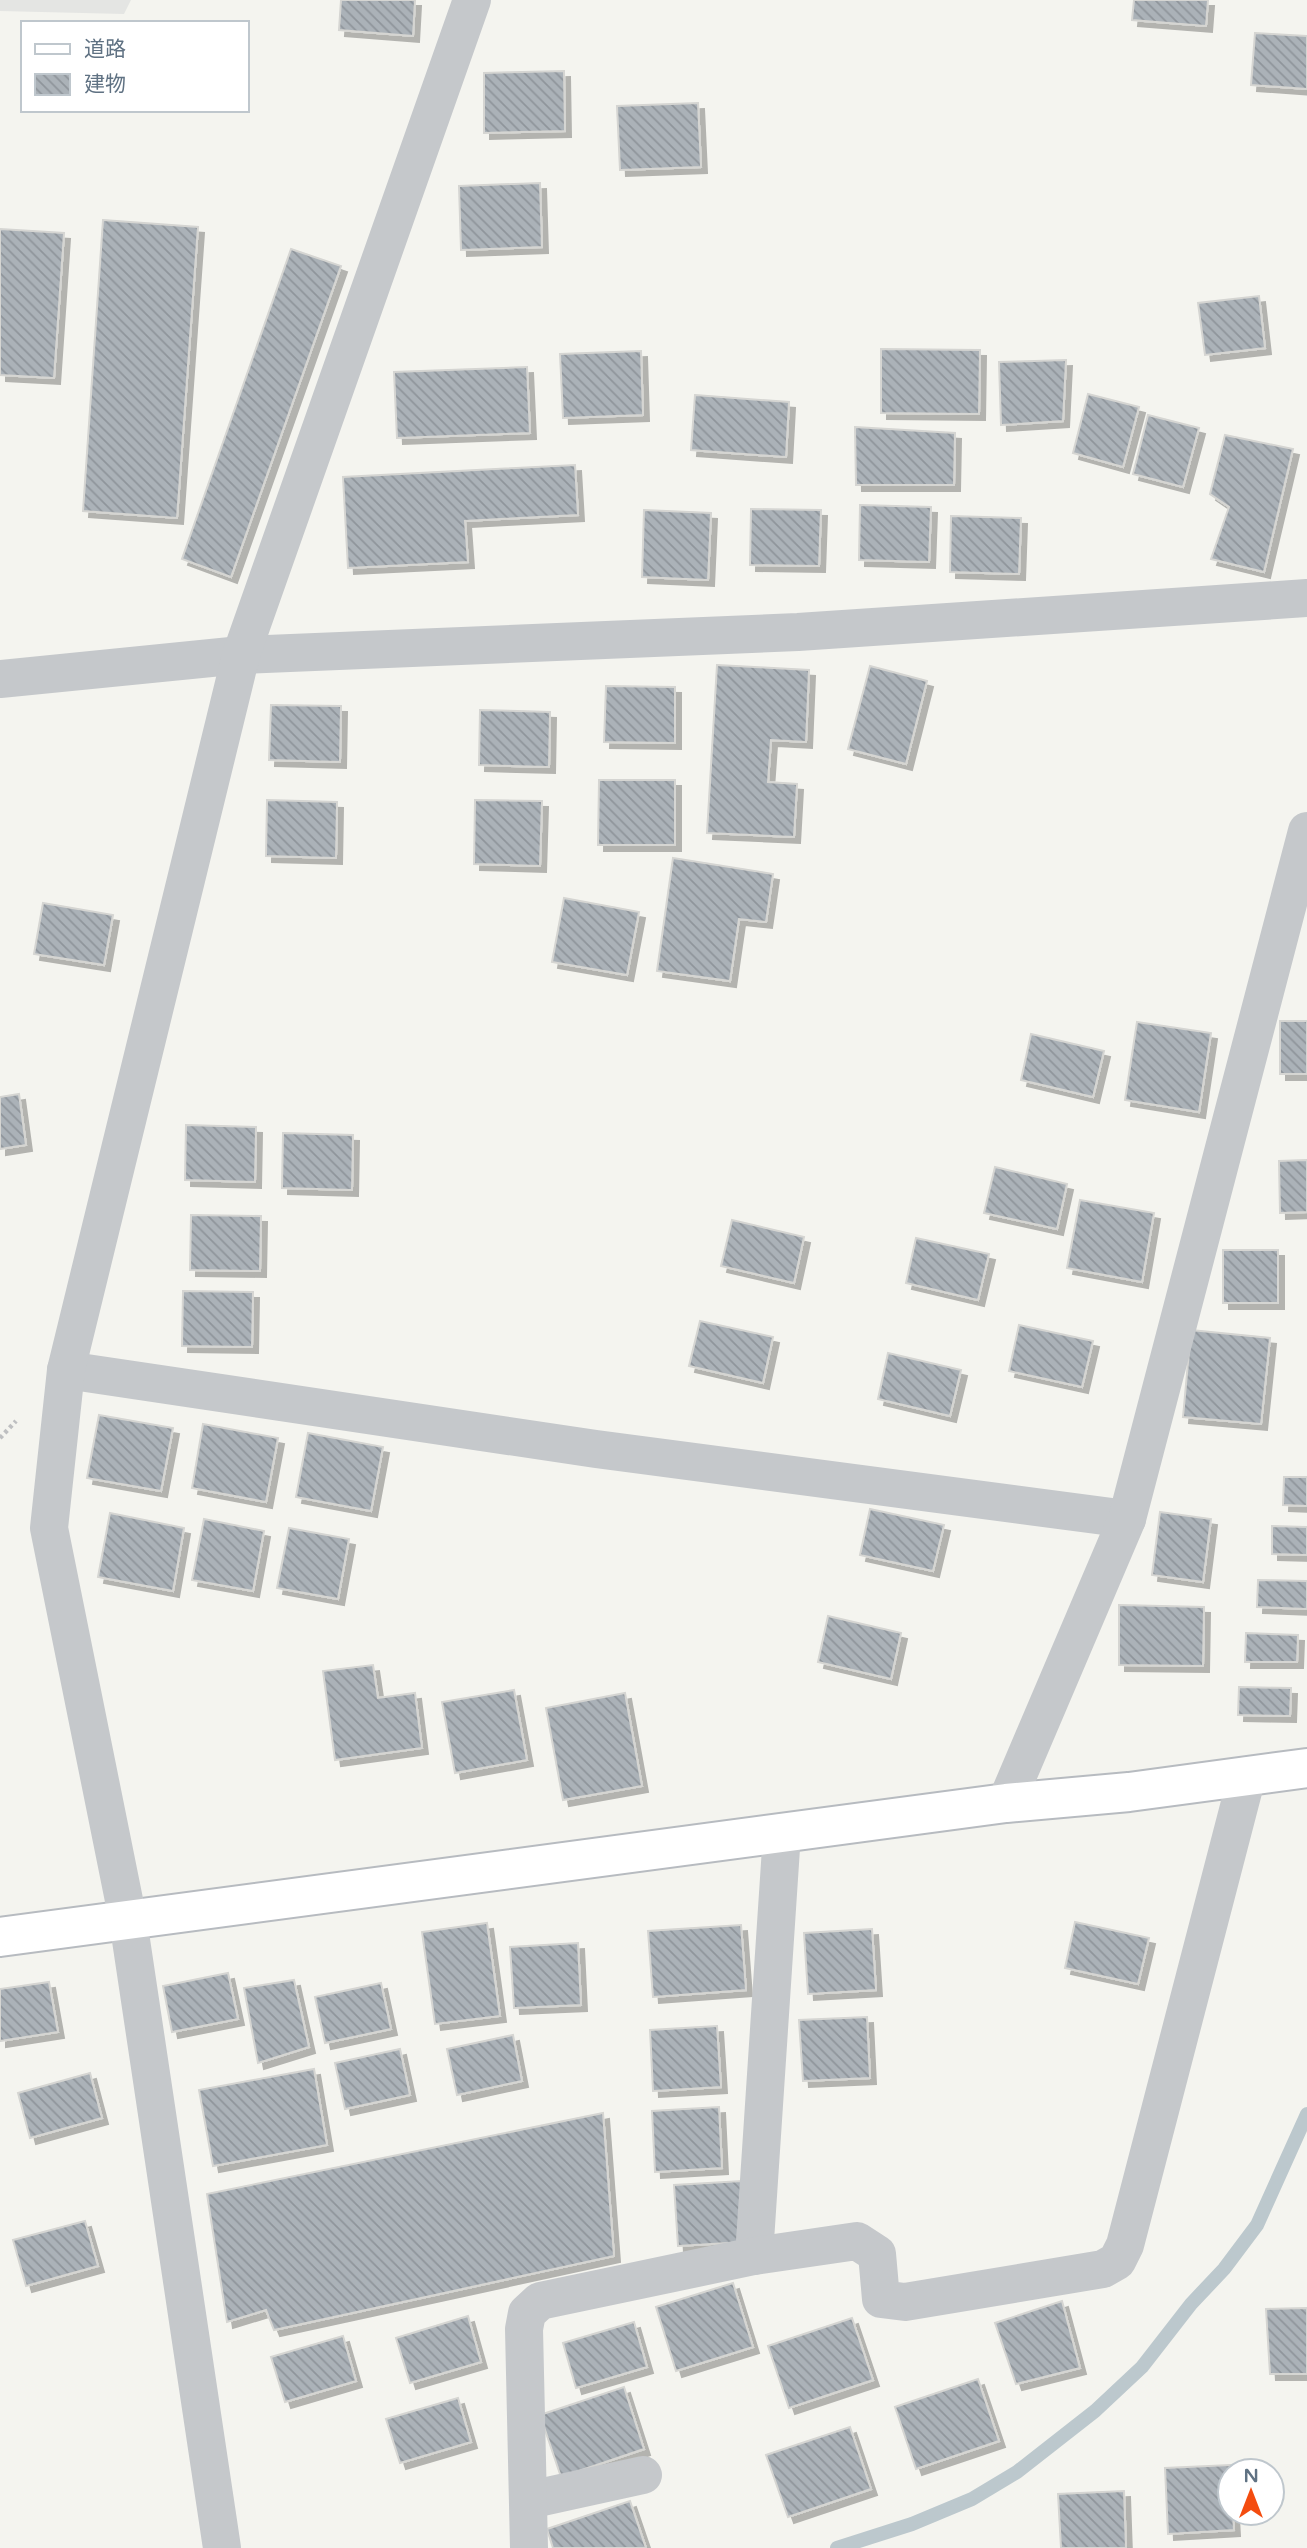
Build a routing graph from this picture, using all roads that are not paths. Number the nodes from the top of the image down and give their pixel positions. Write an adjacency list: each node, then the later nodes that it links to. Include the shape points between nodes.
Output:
1 (472, 0): 3 (street)
2 (1307, 598): 3 (street, via 811,631)
3 (242, 655): 4 (street); 6 (street)
4 (0, 679)
5 (1307, 831): 7 (street)
6 (66, 1370): 7 (street, via 596,1449); 12 (street, via 49,1528)
7 (1127, 1518): 10 (street)
8 (1307, 1768): 9 (street)
9 (1247, 1776): 10 (street); 14 (street, via 1125,2245 1117,2261 1103,2269 905,2302 881,2299 877,2254 857,2241)
10 (1006, 1803): 11 (street)
11 (782, 1833): 12 (street); 14 (street)
12 (128, 1920): 13 (street); 17 (street)
13 (0, 1937)
14 (754, 2256): 16 (street, via 540,2301 527,2313)
15 (643, 2475): 16 (street)
16 (529, 2500): 18 (street)
17 (222, 2548)
18 (529, 2548)

